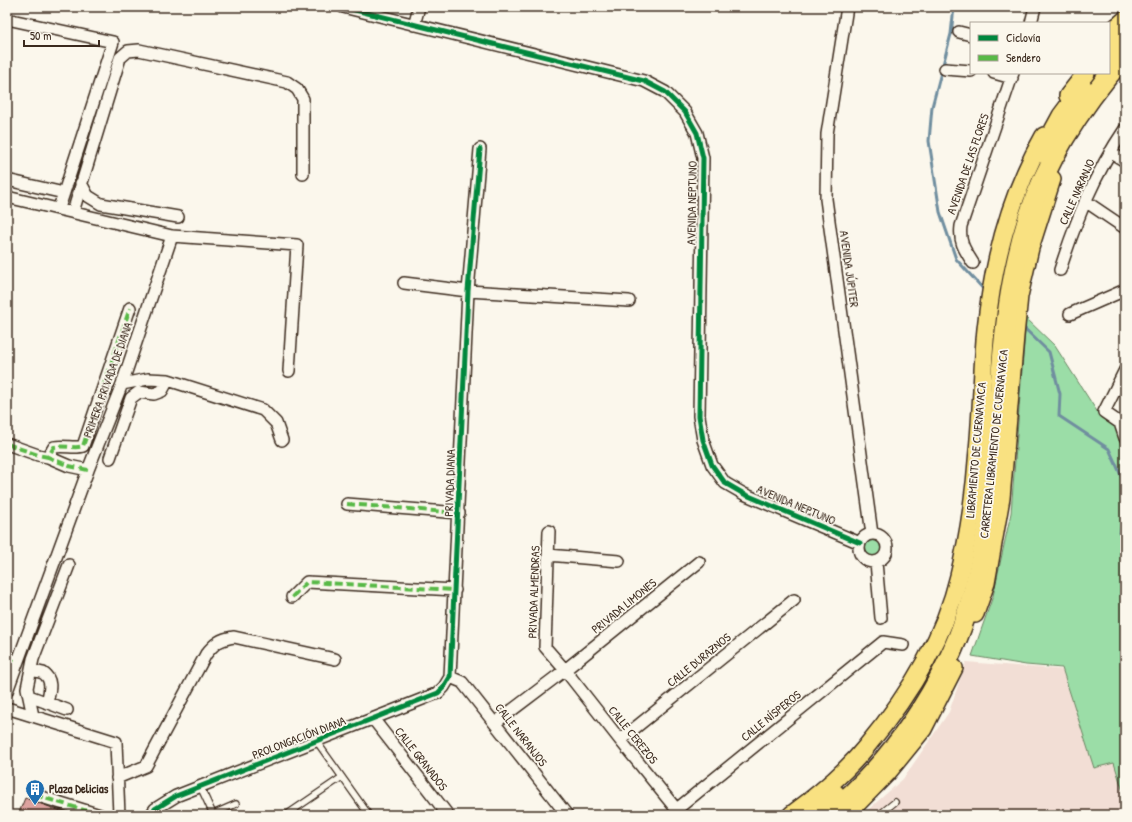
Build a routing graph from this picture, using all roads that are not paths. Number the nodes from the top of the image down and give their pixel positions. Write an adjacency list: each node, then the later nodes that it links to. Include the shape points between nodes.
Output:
1 (343, 7): 8 (street, AVENIDA NEPTUNO)
2 (419, 7): 8 (street)
3 (847, 7): 61 (street, AVENIDA JÚPITER, via 827,134 826,199)
4 (1035, 7): 7 (street)
5 (7, 19): 30 (street, via 113,42)
6 (1125, 20): 10 (main road)
7 (1031, 22)
8 (414, 25): 62 (street, AVENIDA NEPTUNO, via 644,81 665,92 685,112 697,133 703,158 699,416 703,440 712,465 725,483 744,494)
9 (959, 32): 11 (street)
10 (1110, 34)
11 (970, 35)
12 (1125, 39): 13 (highway)
13 (1110, 56)
14 (1125, 56): 18 (highway, CARRETERA LIBRAMIENTO DE CUERNAVACA)
15 (1125, 67): 43 (main road, via 1084,120 1064,152 1048,188 1030,248)
16 (945, 69): 17 (street)
17 (970, 71)
18 (1110, 73)
19 (1085, 74): 43 (main road, via 1062,103 1023,176 1011,211)
20 (1094, 74): 43 (highway, CARRETERA LIBRAMIENTO DE CUERNAVACA, via 1062,116 1030,178 1010,242)
21 (1109, 74): 43 (highway, CARRETERA LIBRAMIENTO DE CUERNAVACA, via 1078,116 1040,184)
22 (1013, 75): 38 (street, AVENIDA DE LAS FLORES, via 961,226 963,248)
23 (1125, 129): 25 (street, CALLE NARANJO)
24 (480, 149): 42 (street, PRIVADA DIANA)
25 (1110, 152): 26 (street); 32 (street, CALLE NARANJO)
26 (1125, 161)
27 (303, 174): 29 (street, via 303,99 297,89 287,82 139,50 128,51 120,58)
28 (7, 180): 30 (street)
29 (81, 183): 34 (street); 35 (street, via 88,196 101,204)
30 (64, 193): 33 (street)
31 (7, 197): 33 (street)
32 (1085, 201): 36 (street); 39 (street, CALLE NARANJO)
33 (59, 208): 34 (street)
34 (73, 212): 37 (street)
35 (178, 217)
36 (1125, 228)
37 (172, 236): 49 (street, via 297,245); 51 (street, PRIMERA PRIVADA DE DIANA)
38 (973, 263)
39 (1060, 270)
40 (404, 283): 42 (street)
41 (1125, 290): 46 (street)
42 (468, 291): 44 (street); 59 (street, PRIVADA DIANA)
43 (1005, 292): 47 (highway, CARRETERA LIBRAMIENTO DE CUERNAVACA)
44 (629, 301)
45 (130, 308): 55 (street, via 83,446 54,447)
46 (1070, 314)
47 (1000, 333): 103 (main road, LIBRAMIENTO DE CUERNAVACA, via 959,577 939,634 909,687 865,748 831,783); 104 (highway, CARRETERA LIBRAMIENTO DE CUERNAVACA, via 982,496 966,578 949,632 924,683 903,718 874,756); 105 (highway, CARRETERA LIBRAMIENTO DE CUERNAVACA, via 991,497 976,582 963,623 933,688 911,724 881,764); 106 (main road, via 1001,498 986,583 961,652 922,729 888,772)
48 (1125, 370): 52 (street, via 1104,412 1120,423)
49 (289, 371)
50 (168, 380): 51 (street, via 148,379); 53 (street, via 263,410 276,423); 56 (street, via 162,391 154,394 138,392 131,398)
51 (122, 384): 57 (street, PRIMERA PRIVADA DE DIANA)
52 (1125, 438)
53 (282, 440)
54 (7, 444): 55 (street)
55 (48, 457): 57 (street, via 69,466)
56 (110, 458)
57 (88, 470): 75 (street, PRIMERA PRIVADA DE DIANA)
58 (347, 504): 59 (street)
59 (459, 513): 68 (street, PRIVADA DIANA)
60 (549, 531): 63 (street, PRIVADA ALMENDRAS)
61 (872, 534): 62 (street, via 867,535); 66 (street, via 882,537 887,546 885,556)
62 (860, 543): 66 (street, via 860,553 863,557)
63 (548, 555): 64 (street); 77 (street, PRIVADA ALMENDRAS, via 545,647)
64 (619, 561)
65 (699, 562): 77 (street, PRIVADA LIMONES)
66 (876, 562): 71 (street)
67 (69, 565): 76 (street)
68 (455, 590): 69 (street, via 307,582); 78 (street, PRIVADA DIANA)
69 (292, 597)
70 (794, 600): 87 (street, CALLE DURAZNOS)
71 (881, 618)
72 (903, 645): 95 (street, CALLE NÍSPEROS, via 883,642)
73 (7, 657): 75 (street)
74 (336, 658): 90 (street, via 234,637 224,638 206,654 146,766)
75 (17, 663): 79 (street, PRIMERA PRIVADA DE DIANA)
76 (31, 670): 80 (street, via 27,688); 81 (street, via 44,674 49,680 50,689)
77 (565, 670): 86 (street, PRIVADA LIMONES); 87 (street, CALLE CEREZOS)
78 (450, 677): 85 (street, PROLONGACIÓN DIANA, via 438,693); 86 (street, CALLE NARANJOS, via 462,682)
79 (7, 691)
80 (29, 696): 81 (street); 84 (street)
81 (46, 703): 83 (street)
82 (7, 708): 84 (street)
83 (67, 710)
84 (33, 716): 90 (street, via 116,742)
85 (374, 720): 88 (street, PROLONGACIÓN DIANA); 101 (street, CALLE GRANADOS)
86 (495, 723): 102 (street, CALLE NARANJOS)
87 (620, 740): 95 (street, CALLE CEREZOS)
88 (316, 742): 89 (lane); 91 (street, PROLONGACIÓN DIANA)
89 (342, 777): 99 (lane); 100 (lane)
90 (117, 778): 97 (street)
91 (200, 786): 94 (lane, via 212,814); 98 (street, PROLONGACIÓN DIANA, via 176,796 155,809)
92 (35, 795): 96 (street)
93 (895, 802): 107 (lane)
94 (236, 804)
95 (679, 812)
96 (100, 815)
97 (119, 815)
98 (151, 815)
99 (286, 815)
100 (369, 815)
101 (448, 815)
102 (567, 815)
103 (791, 815)
104 (810, 815)
105 (827, 815)
106 (846, 815)
107 (879, 815)

